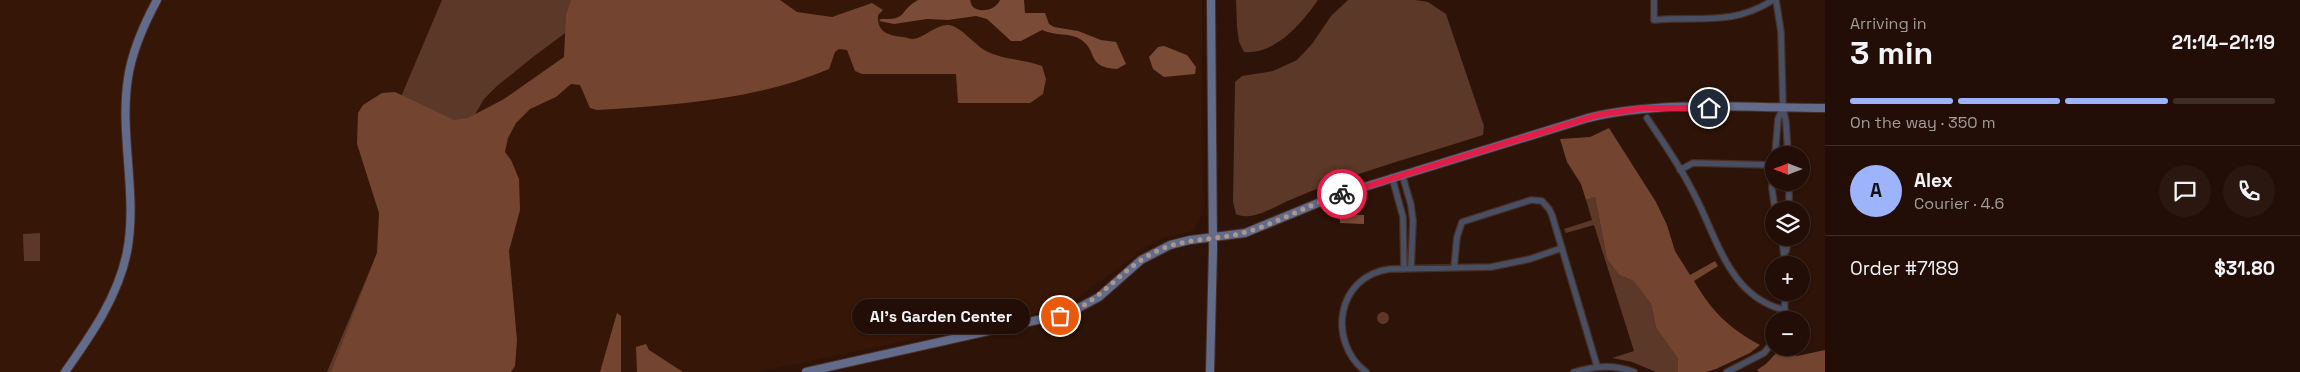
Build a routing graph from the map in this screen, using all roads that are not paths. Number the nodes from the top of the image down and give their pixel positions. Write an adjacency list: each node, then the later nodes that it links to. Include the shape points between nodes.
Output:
1 (157, 0): 26 (street, via 138,43 128,79 130,221 125,258 104,313)
2 (1211, 0): 14 (street)
3 (1654, 0): 4 (street, via 1654,20 1728,18 1758,10)
4 (1775, 0): 5 (street, via 1781,32)
5 (1782, 108): 6 (street); 8 (street); 9 (street); 12 (street, via 1652,108 1614,112)
6 (1825, 108)
7 (1647, 118): 11 (street)
8 (1776, 146)
9 (1787, 146)
10 (1765, 165): 11 (street, via 1693,163)
11 (1680, 170): 23 (street, via 1701,207 1713,240 1740,282 1765,304)
12 (1402, 174): 13 (street); 21 (street, via 1414,221)
13 (1392, 177): 14 (street, via 1314,203 1249,231); 20 (street, via 1403,217)
14 (1213, 237): 27 (street, via 1179,242 1156,252 1123,274 1095,300 1065,315); 28 (street)
15 (1784, 246): 18 (street)
16 (1787, 246): 18 (street)
17 (1562, 248): 19 (street, via 1509,264); 19 (street, via 1549,209 1542,201 1531,200 1462,222); 25 (street)
18 (1785, 253)
19 (1454, 268): 21 (street)
20 (1404, 269): 21 (street); 29 (street, via 1380,270 1369,276 1354,288 1344,306 1344,344 1353,360)
21 (1412, 269)
22 (1786, 301): 23 (street)
23 (1785, 310)
24 (1765, 353): 32 (street)
25 (1598, 366): 30 (street); 31 (street)
26 (65, 372)
27 (806, 372)
28 (1210, 372)
29 (1366, 372)
30 (1574, 372)
31 (1634, 372)
32 (1727, 372)

